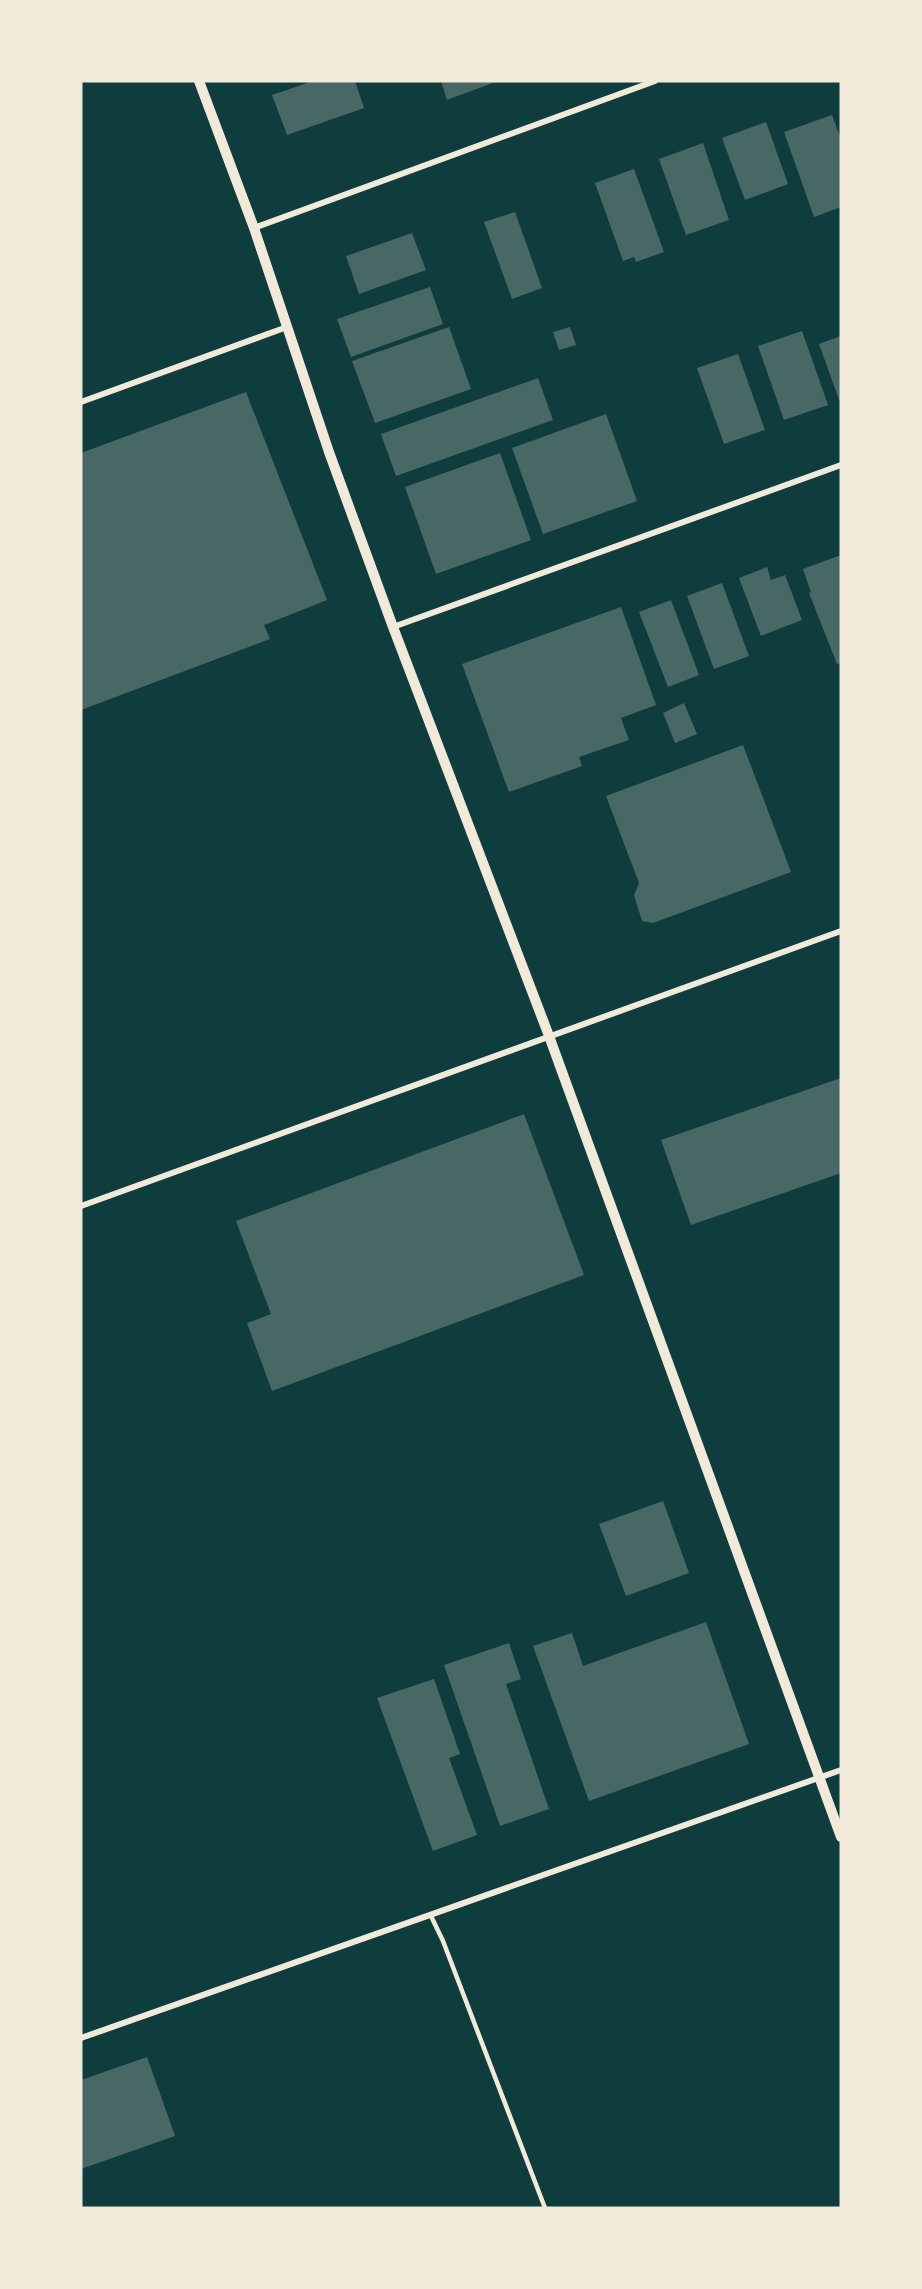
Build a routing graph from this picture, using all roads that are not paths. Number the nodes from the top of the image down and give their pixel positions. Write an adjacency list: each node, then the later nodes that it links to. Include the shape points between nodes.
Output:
1 (199, 81): 3 (street)
2 (655, 81): 3 (street)
3 (254, 228): 4 (street)
4 (287, 327): 5 (street); 7 (street)
5 (81, 402)
6 (841, 465): 7 (street)
7 (393, 627): 9 (street)
8 (841, 931): 9 (street)
9 (549, 1036): 10 (street); 12 (street)
10 (81, 1206)
11 (841, 1770): 12 (street)
12 (820, 1778): 13 (street); 14 (street)
13 (841, 1838)
14 (431, 1916): 15 (street); 16 (lane)
15 (81, 2038)
16 (545, 2208)

